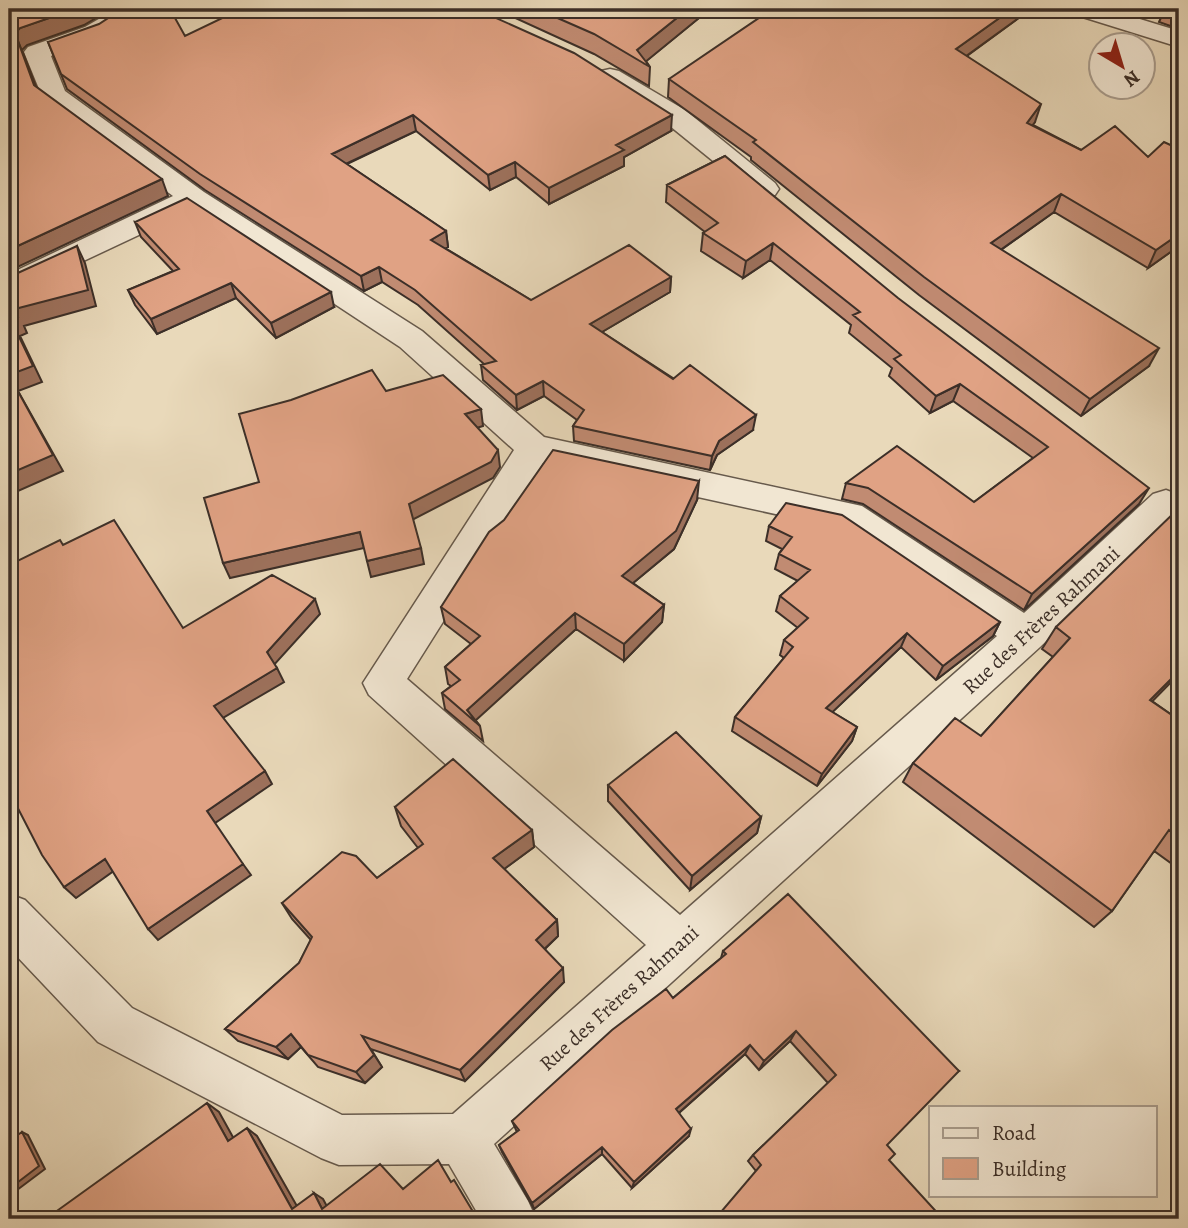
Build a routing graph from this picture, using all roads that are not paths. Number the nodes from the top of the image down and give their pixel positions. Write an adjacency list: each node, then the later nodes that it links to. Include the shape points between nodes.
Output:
1 (134, 9): 4 (street, via 94,32)
2 (1082, 9): 3 (street)
3 (1179, 39)
4 (23, 54): 6 (street, via 53,95)
5 (584, 61): 7 (street, via 675,116)
6 (194, 198): 8 (street); 9 (street, via 411,339)
7 (791, 211)
8 (9, 286)
9 (534, 448): 11 (street, via 849,516); 13 (street, via 383,683)
10 (1163, 501): 11 (street, Rue des Frères Rahmani)
11 (1026, 635): 13 (street, Rue des Frères Rahmani)
12 (9, 916): 14 (street, via 115,1025 339,1140)
13 (679, 944): 14 (street, Rue des Frères Rahmani)
14 (462, 1139): 15 (street)
15 (510, 1219)

